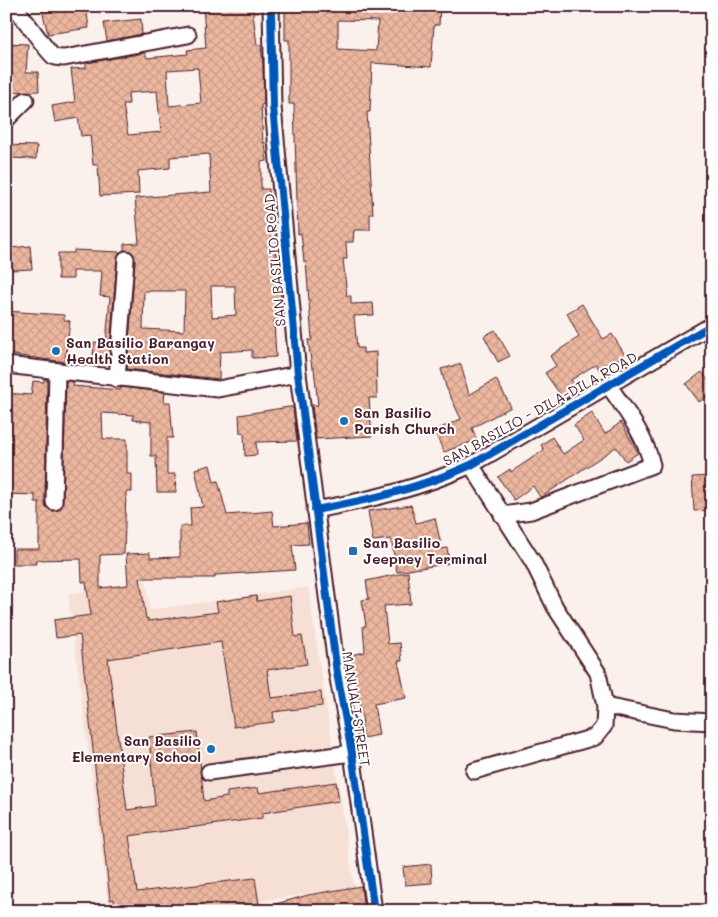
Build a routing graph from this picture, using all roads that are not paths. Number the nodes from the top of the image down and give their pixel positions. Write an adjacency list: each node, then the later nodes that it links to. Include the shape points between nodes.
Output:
1 (14, 6): 3 (street, via 55,57)
2 (271, 6): 10 (street, SAN BASILIO ROAD, via 273,107)
3 (188, 35)
4 (26, 100): 5 (street)
5 (6, 120)
6 (126, 259): 11 (street)
7 (712, 325): 12 (street, SAN BASILIO - DILA-DILA ROAD)
8 (6, 365): 9 (street)
9 (57, 371): 11 (street); 14 (street)
10 (298, 374): 11 (street, via 218,390); 15 (street, SAN BASILIO ROAD)
11 (117, 379)
12 (609, 386): 13 (street, SAN BASILIO - DILA-DILA ROAD); 16 (street, via 640,432 652,465 531,511)
13 (471, 465): 15 (street, SAN BASILIO - DILA-DILA ROAD, via 439,480 374,499); 16 (street)
14 (54, 502)
15 (315, 510): 19 (street, MANUALI STREET, via 337,673)
16 (502, 515): 17 (street, via 534,562 555,607 598,673)
17 (606, 706): 18 (street, via 674,720); 20 (street, via 604,726 595,737)
18 (712, 722)
19 (352, 752): 21 (street); 22 (street, MANUALI STREET)
20 (474, 771)
21 (209, 772)
22 (374, 911)

